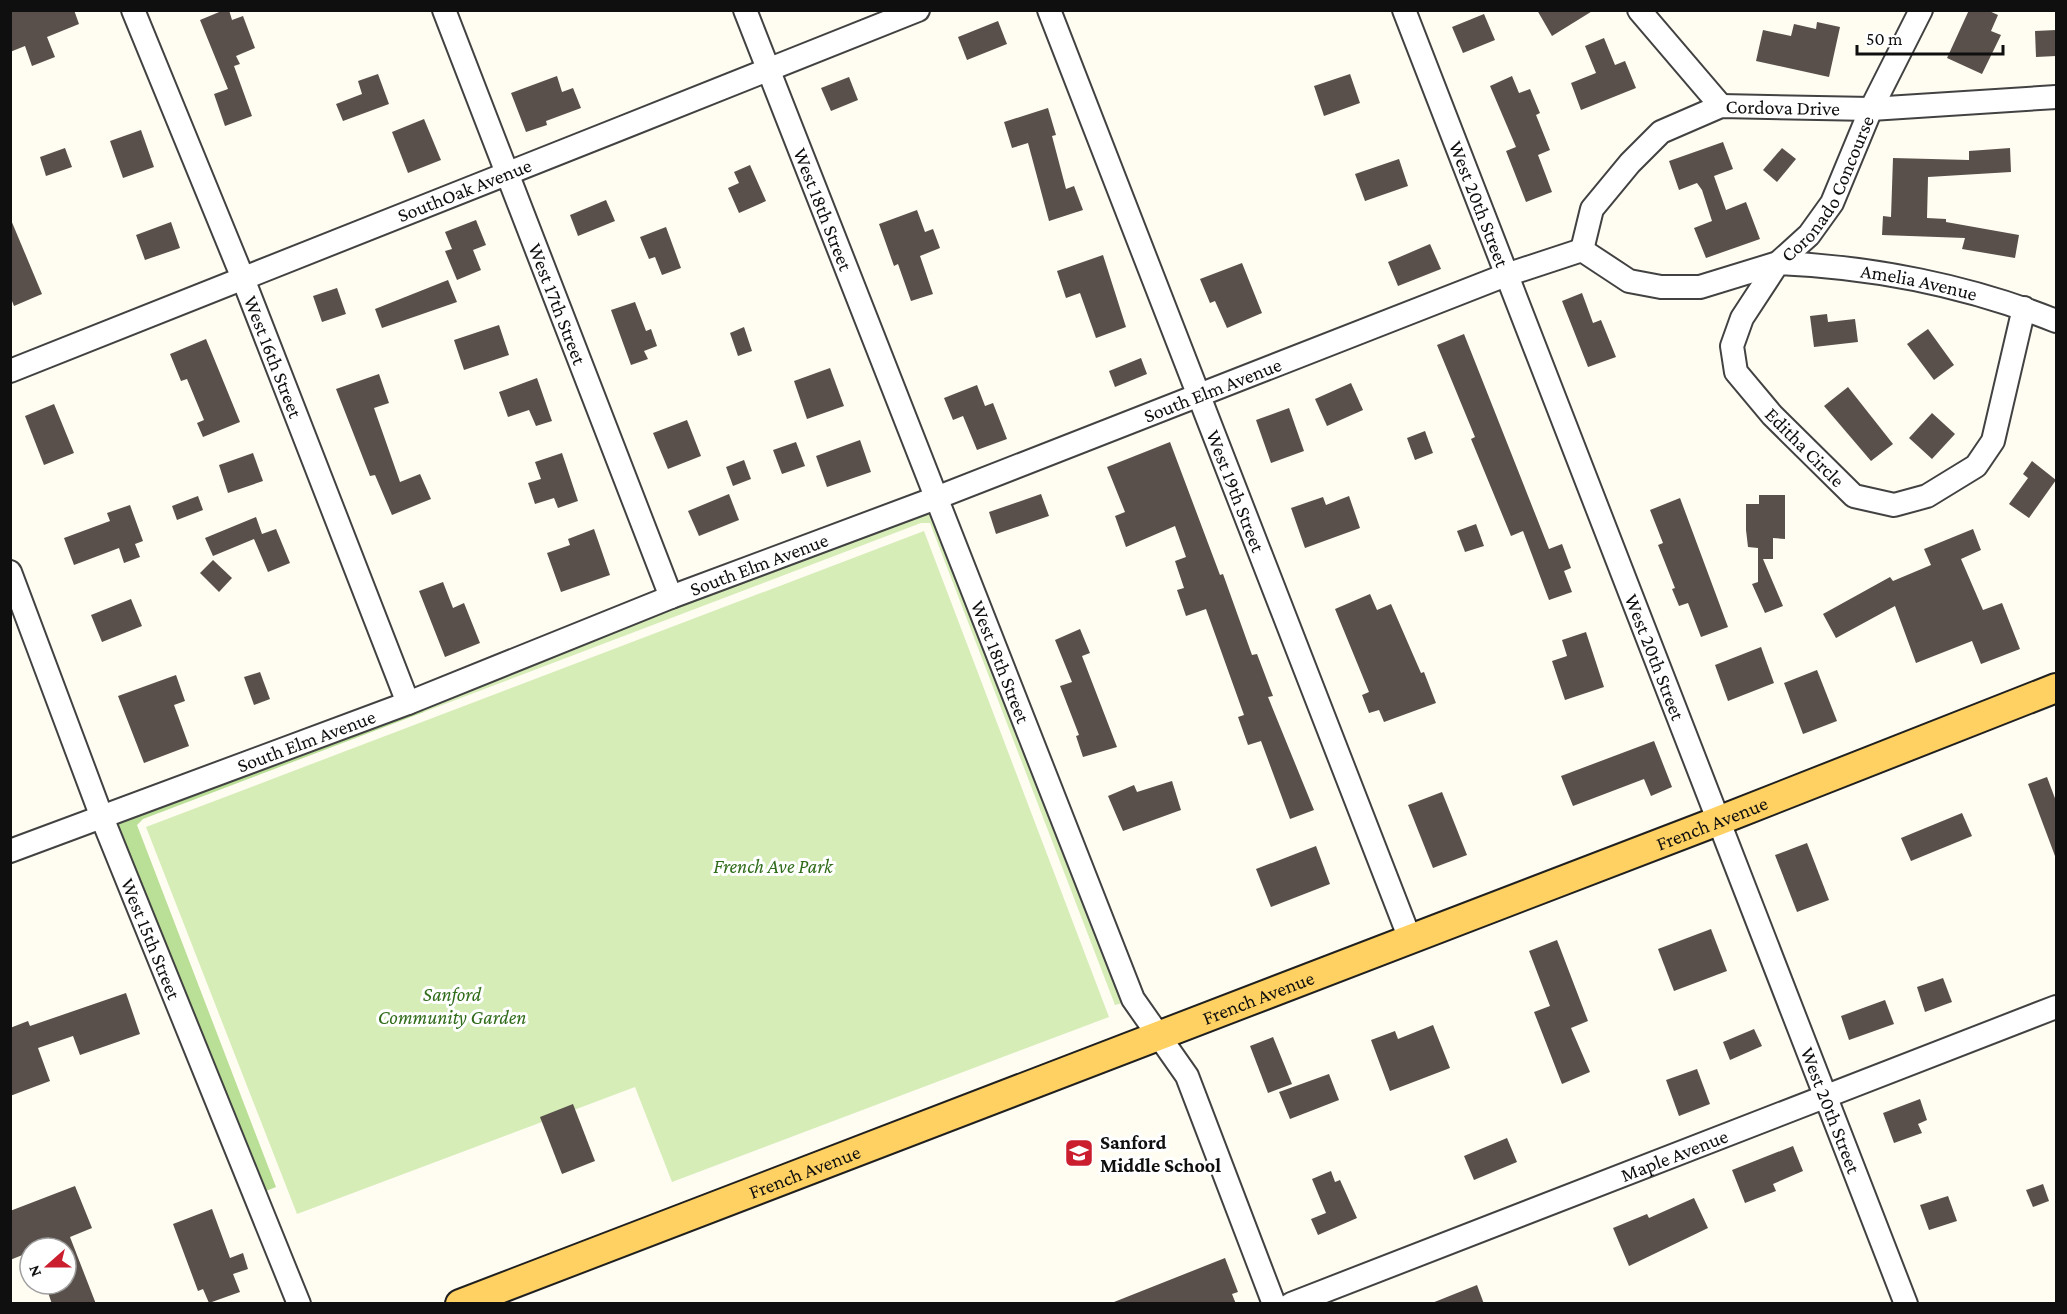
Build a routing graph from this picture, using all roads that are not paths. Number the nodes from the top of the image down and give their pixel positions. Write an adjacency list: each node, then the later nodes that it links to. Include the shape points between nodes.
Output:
1 (133, 10): 17 (street, West 16th Street)
2 (444, 10): 13 (street, West 17th Street)
3 (745, 10): 9 (street, West 18th Street)
4 (918, 10): 9 (street, SouthOak Avenue)
5 (1049, 10): 21 (street, West 19th Street)
6 (1404, 10): 16 (street, West 20th Street)
7 (1639, 10): 11 (street)
8 (1921, 10): 12 (street, Coronado Concourse)
9 (769, 70): 13 (street, SouthOak Avenue); 22 (street, West 18th Street)
10 (2056, 97): 12 (street, Cordova Drive)
11 (1721, 106): 12 (street, Cordova Drive); 14 (street, Cordova Drive, via 1661,132 1630,163 1592,209)
12 (1871, 109): 15 (street, Coronado Concourse, via 1832,203 1809,235)
13 (509, 174): 17 (street, SouthOak Avenue); 24 (street, West 17th Street)
14 (1582, 250): 15 (street, Coronado Concourse, via 1629,281 1661,286 1700,287); 16 (street)
15 (1778, 263): 18 (street, Amelia Avenue, via 1900,276); 18 (street, Editha Circle, via 1742,318 1732,346 1736,372 1772,415 1854,496 1894,505 1927,496 1976,466 1993,441)
16 (1506, 275): 21 (street, South Elm Avenue); 28 (street, West 20th Street)
17 (242, 276): 20 (street, SouthOak Avenue); 26 (street, West 16th Street)
18 (2024, 308): 19 (street, Amelia Avenue)
19 (2056, 321)
20 (10, 371)
21 (1198, 395): 22 (street, South Elm Avenue); 30 (street, West 19th Street)
22 (936, 498): 24 (street, South Elm Avenue); 32 (street, West 18th Street, via 1133,999)
23 (10, 572): 27 (street, West 15th Street)
24 (671, 597): 26 (street, South Elm Avenue)
25 (2056, 688): 28 (main road, French Avenue)
26 (408, 703): 27 (street, South Elm Avenue)
27 (101, 816): 29 (street, South Elm Avenue); 34 (street, West 15th Street)
28 (1718, 821): 30 (main road, French Avenue); 33 (street, West 20th Street)
29 (10, 851)
30 (1410, 939): 32 (main road, French Avenue)
31 (2056, 1007): 33 (street, Maple Avenue)
32 (1158, 1035): 35 (main road, French Avenue); 36 (street, West 18th Street, via 1187,1076)
33 (1826, 1098): 37 (street, Maple Avenue); 38 (street, West 20th Street)
34 (299, 1304)
35 (460, 1304)
36 (1274, 1304)
37 (1291, 1304)
38 (1906, 1304)

